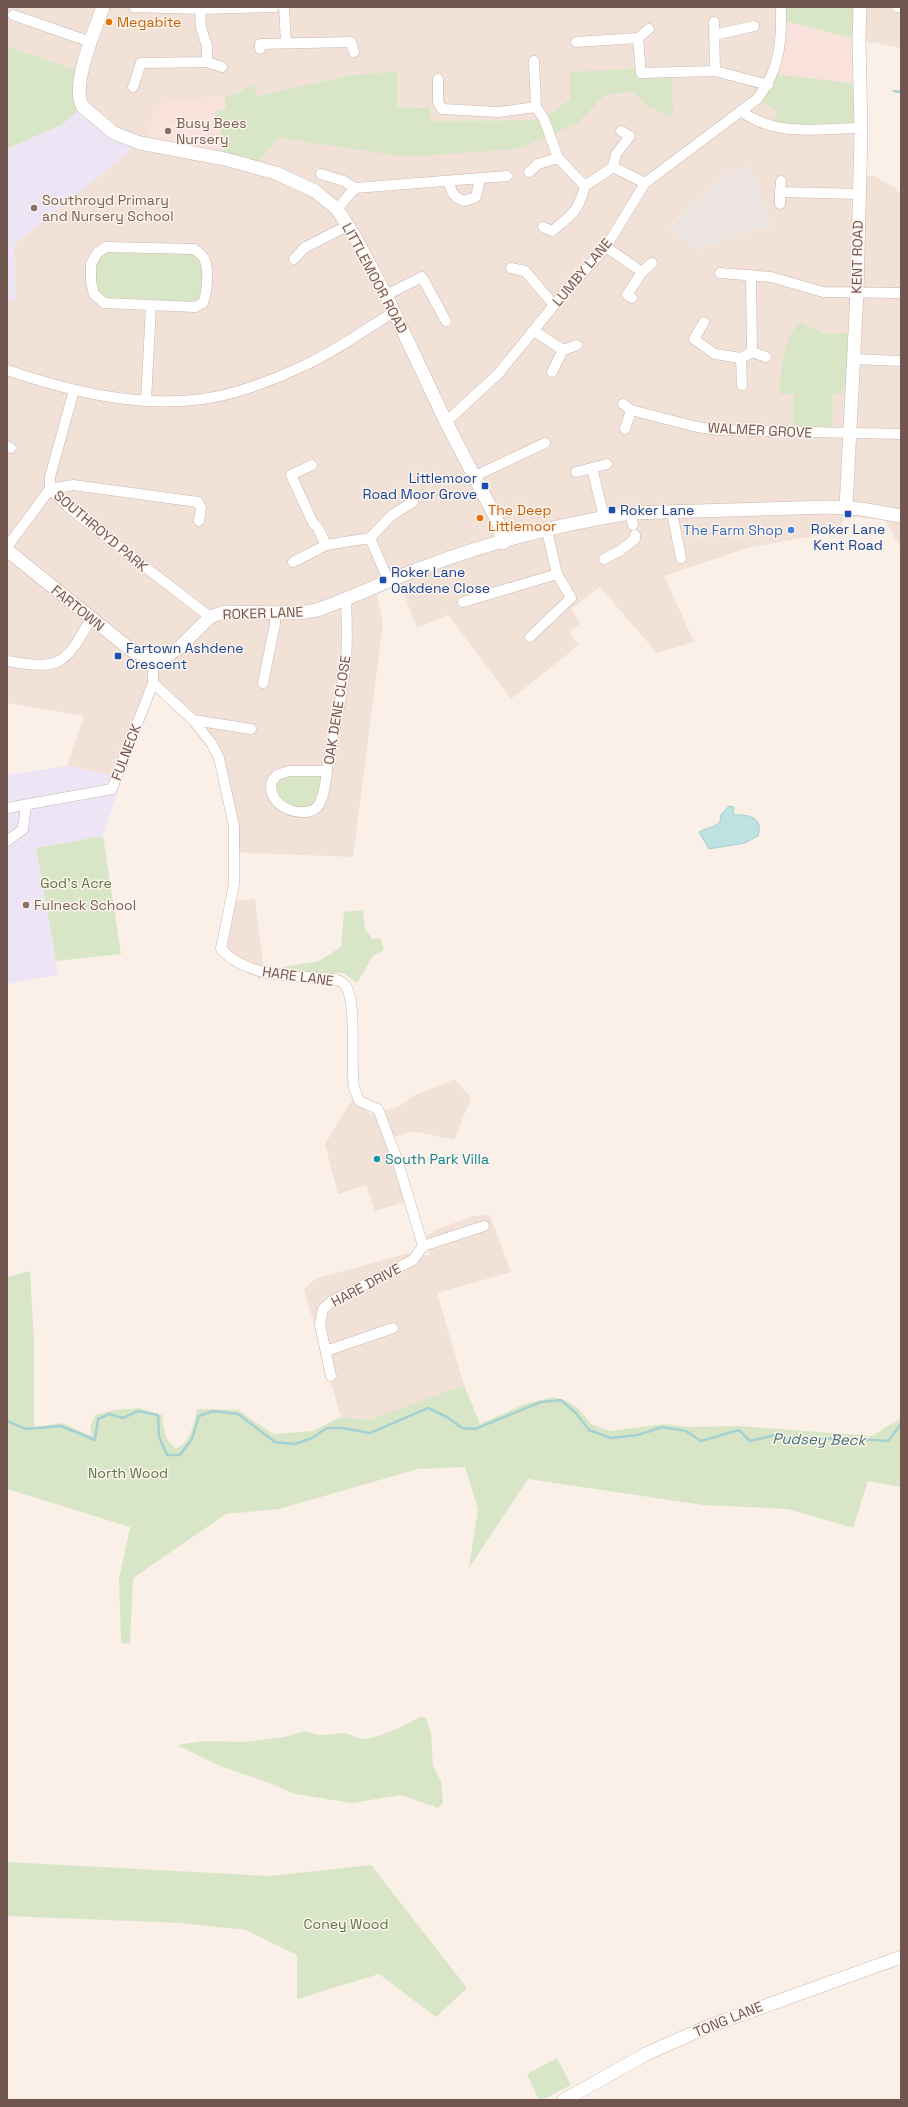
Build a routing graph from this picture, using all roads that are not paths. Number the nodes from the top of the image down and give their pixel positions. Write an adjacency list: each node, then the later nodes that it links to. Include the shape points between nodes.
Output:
1 (103, 7): 17 (street, LITTLEMOOR ROAD)
2 (134, 7): 9 (street)
3 (260, 7): 4 (street); 9 (street)
4 (274, 7)
5 (284, 7): 19 (street)
6 (781, 7): 27 (street, LUMBY LANE, via 777,62)
7 (860, 7): 31 (street, KENT ROAD)
8 (898, 7): 10 (street)
9 (200, 8): 23 (street, via 201,28 207,46)
10 (901, 8)
11 (13, 15): 17 (street)
12 (714, 22): 15 (street)
13 (754, 26): 15 (street)
14 (649, 29): 16 (street)
15 (714, 35): 25 (street)
16 (638, 38): 18 (street); 25 (street, via 641,73)
17 (91, 42): 47 (street, LITTLEMOOR ROAD, via 79,86 80,102 114,133 140,143 225,159 276,173 315,191)
18 (576, 42)
19 (286, 44): 20 (street, via 260,44); 21 (street, via 351,42)
20 (260, 49)
21 (354, 52)
22 (534, 61): 29 (street)
23 (207, 62): 24 (street); 28 (street, via 141,63)
24 (222, 67)
25 (715, 72): 27 (street)
26 (438, 79): 29 (street, via 438,102 442,109 498,112)
27 (768, 85): 30 (street, LUMBY LANE, via 757,99)
28 (133, 87)
29 (536, 107): 33 (street, via 549,129)
30 (741, 111): 31 (street, via 752,120 772,128); 41 (street, LUMBY LANE)
31 (861, 128): 45 (street, KENT ROAD)
32 (622, 130): 34 (street, via 630,136 616,154)
33 (558, 158): 35 (street, via 538,164); 42 (street)
34 (613, 167): 41 (street); 42 (street)
35 (529, 172)
36 (321, 174): 43 (street, via 344,181)
37 (507, 176): 38 (street)
38 (480, 179): 40 (street); 40 (street, via 476,197 464,202 455,198)
39 (781, 180): 44 (street)
40 (449, 181): 43 (street)
41 (645, 183): 50 (street, LUMBY LANE)
42 (585, 186): 49 (street, via 575,213)
43 (355, 188): 47 (street)
44 (780, 192): 45 (street); 46 (street)
45 (859, 194): 57 (street, KENT ROAD)
46 (780, 204)
47 (337, 209): 48 (street, LITTLEMOOR ROAD)
48 (349, 225): 51 (street, via 304,248); 59 (street, LITTLEMOOR ROAD)
49 (550, 233)
50 (606, 247): 54 (street); 62 (street, LUMBY LANE)
51 (294, 259)
52 (652, 262): 54 (street)
53 (511, 268): 62 (street, via 525,271)
54 (642, 272): 60 (street, via 627,295)
55 (720, 273): 56 (street)
56 (751, 275): 57 (street, via 771,277 823,292); 69 (street)
57 (857, 292): 58 (street); 72 (street, KENT ROAD)
58 (901, 293)
59 (386, 295): 63 (street, LITTLEMOOR ROAD); 64 (street, via 422,278)
60 (632, 298)
61 (151, 305): 61 (street, via 104,303 94,294 91,264 96,253 106,247 194,249 200,254 206,261 207,293 203,303 195,307); 78 (street)
62 (554, 305): 66 (street, LUMBY LANE)
63 (394, 312): 78 (street, via 304,366 258,385 203,399); 79 (street, LITTLEMOOR ROAD)
64 (446, 321)
65 (704, 322): 71 (street, via 694,339 715,354)
66 (534, 331): 68 (street); 79 (street, LUMBY LANE, via 498,373)
67 (577, 345): 68 (street)
68 (563, 350): 75 (street)
69 (752, 352): 70 (street); 71 (street)
70 (766, 357)
71 (741, 358): 76 (street)
72 (853, 359): 73 (street); 81 (street, KENT ROAD)
73 (901, 361)
74 (7, 370): 77 (street)
75 (552, 372)
76 (742, 385)
77 (74, 390): 78 (street); 89 (street, via 50,478)
78 (146, 401)
79 (446, 422): 88 (street, LITTLEMOOR ROAD)
80 (625, 428): 81 (street, WALMER GROVE, via 627,407 697,427 720,430)
81 (849, 433): 82 (street, WALMER GROVE); 91 (street, KENT ROAD)
82 (901, 434)
83 (545, 443): 88 (street)
84 (607, 464): 86 (street)
85 (312, 465): 100 (street, via 286,477)
86 (592, 468): 87 (street); 94 (street)
87 (576, 472)
88 (475, 476): 99 (street, LITTLEMOOR ROAD, via 498,522)
89 (50, 489): 95 (street, SOUTHROYD PARK, via 73,485 198,502 201,508); 101 (street); 110 (street, SOUTHROYD PARK, via 69,508)
90 (413, 502): 98 (street, via 392,515)
91 (846, 507): 92 (street, ROKER LANE); 93 (street, ROKER LANE)
92 (672, 512): 96 (street, ROKER LANE); 102 (street)
93 (901, 516)
94 (604, 517): 96 (street, ROKER LANE); 97 (street, ROKER LANE)
95 (199, 521)
96 (633, 524): 103 (street, via 635,539)
97 (547, 531): 99 (street, ROKER LANE); 105 (street)
98 (370, 538): 100 (street); 106 (street)
99 (503, 543): 106 (street, ROKER LANE, via 447,559)
100 (326, 545): 104 (street)
101 (7, 549): 111 (street, FARTOWN)
102 (681, 558)
103 (604, 559)
104 (293, 562)
105 (557, 574): 108 (street); 112 (street, via 571,598)
106 (389, 582): 107 (street, ROKER LANE)
107 (346, 600): 109 (street, ROKER LANE, via 317,610); 119 (street, OAK DENE CLOSE, via 345,670)
108 (463, 602)
109 (275, 613): 110 (street, ROKER LANE, via 224,612); 116 (street)
110 (210, 617): 113 (street, ROKER LANE, via 180,647 167,656)
111 (91, 619): 113 (street, FARTOWN, via 131,650); 114 (street, via 71,650 60,661 38,666)
112 (530, 637)
113 (153, 659): 115 (street, FULNECK)
114 (7, 661)
115 (153, 683): 117 (street, HARE LANE); 120 (street, FULNECK, via 112,789)
116 (263, 683)
117 (193, 720): 118 (street); 124 (street, HARE LANE, via 212,744 219,758 234,826 234,884 221,949 229,958 254,970 275,975 334,979 345,984 350,996 354,1088 360,1101 378,1109 397,1159)
118 (250, 729)
119 (327, 771): 119 (street, OAK DENE CLOSE, via 320,802 313,811 282,806 273,798 272,781 283,772)
120 (26, 805): 121 (street, FULNECK); 122 (street, via 23,829)
121 (7, 808)
122 (7, 841)
123 (484, 1226): 124 (street)
124 (423, 1246): 126 (street, HARE DRIVE, via 413,1260 332,1301 323,1309 320,1326)
125 (393, 1328): 126 (street)
126 (326, 1351): 127 (street, HARE DRIVE)
127 (331, 1376)
128 (901, 1957): 129 (street, TONG LANE, via 707,2027 648,2053)
129 (564, 2100)

